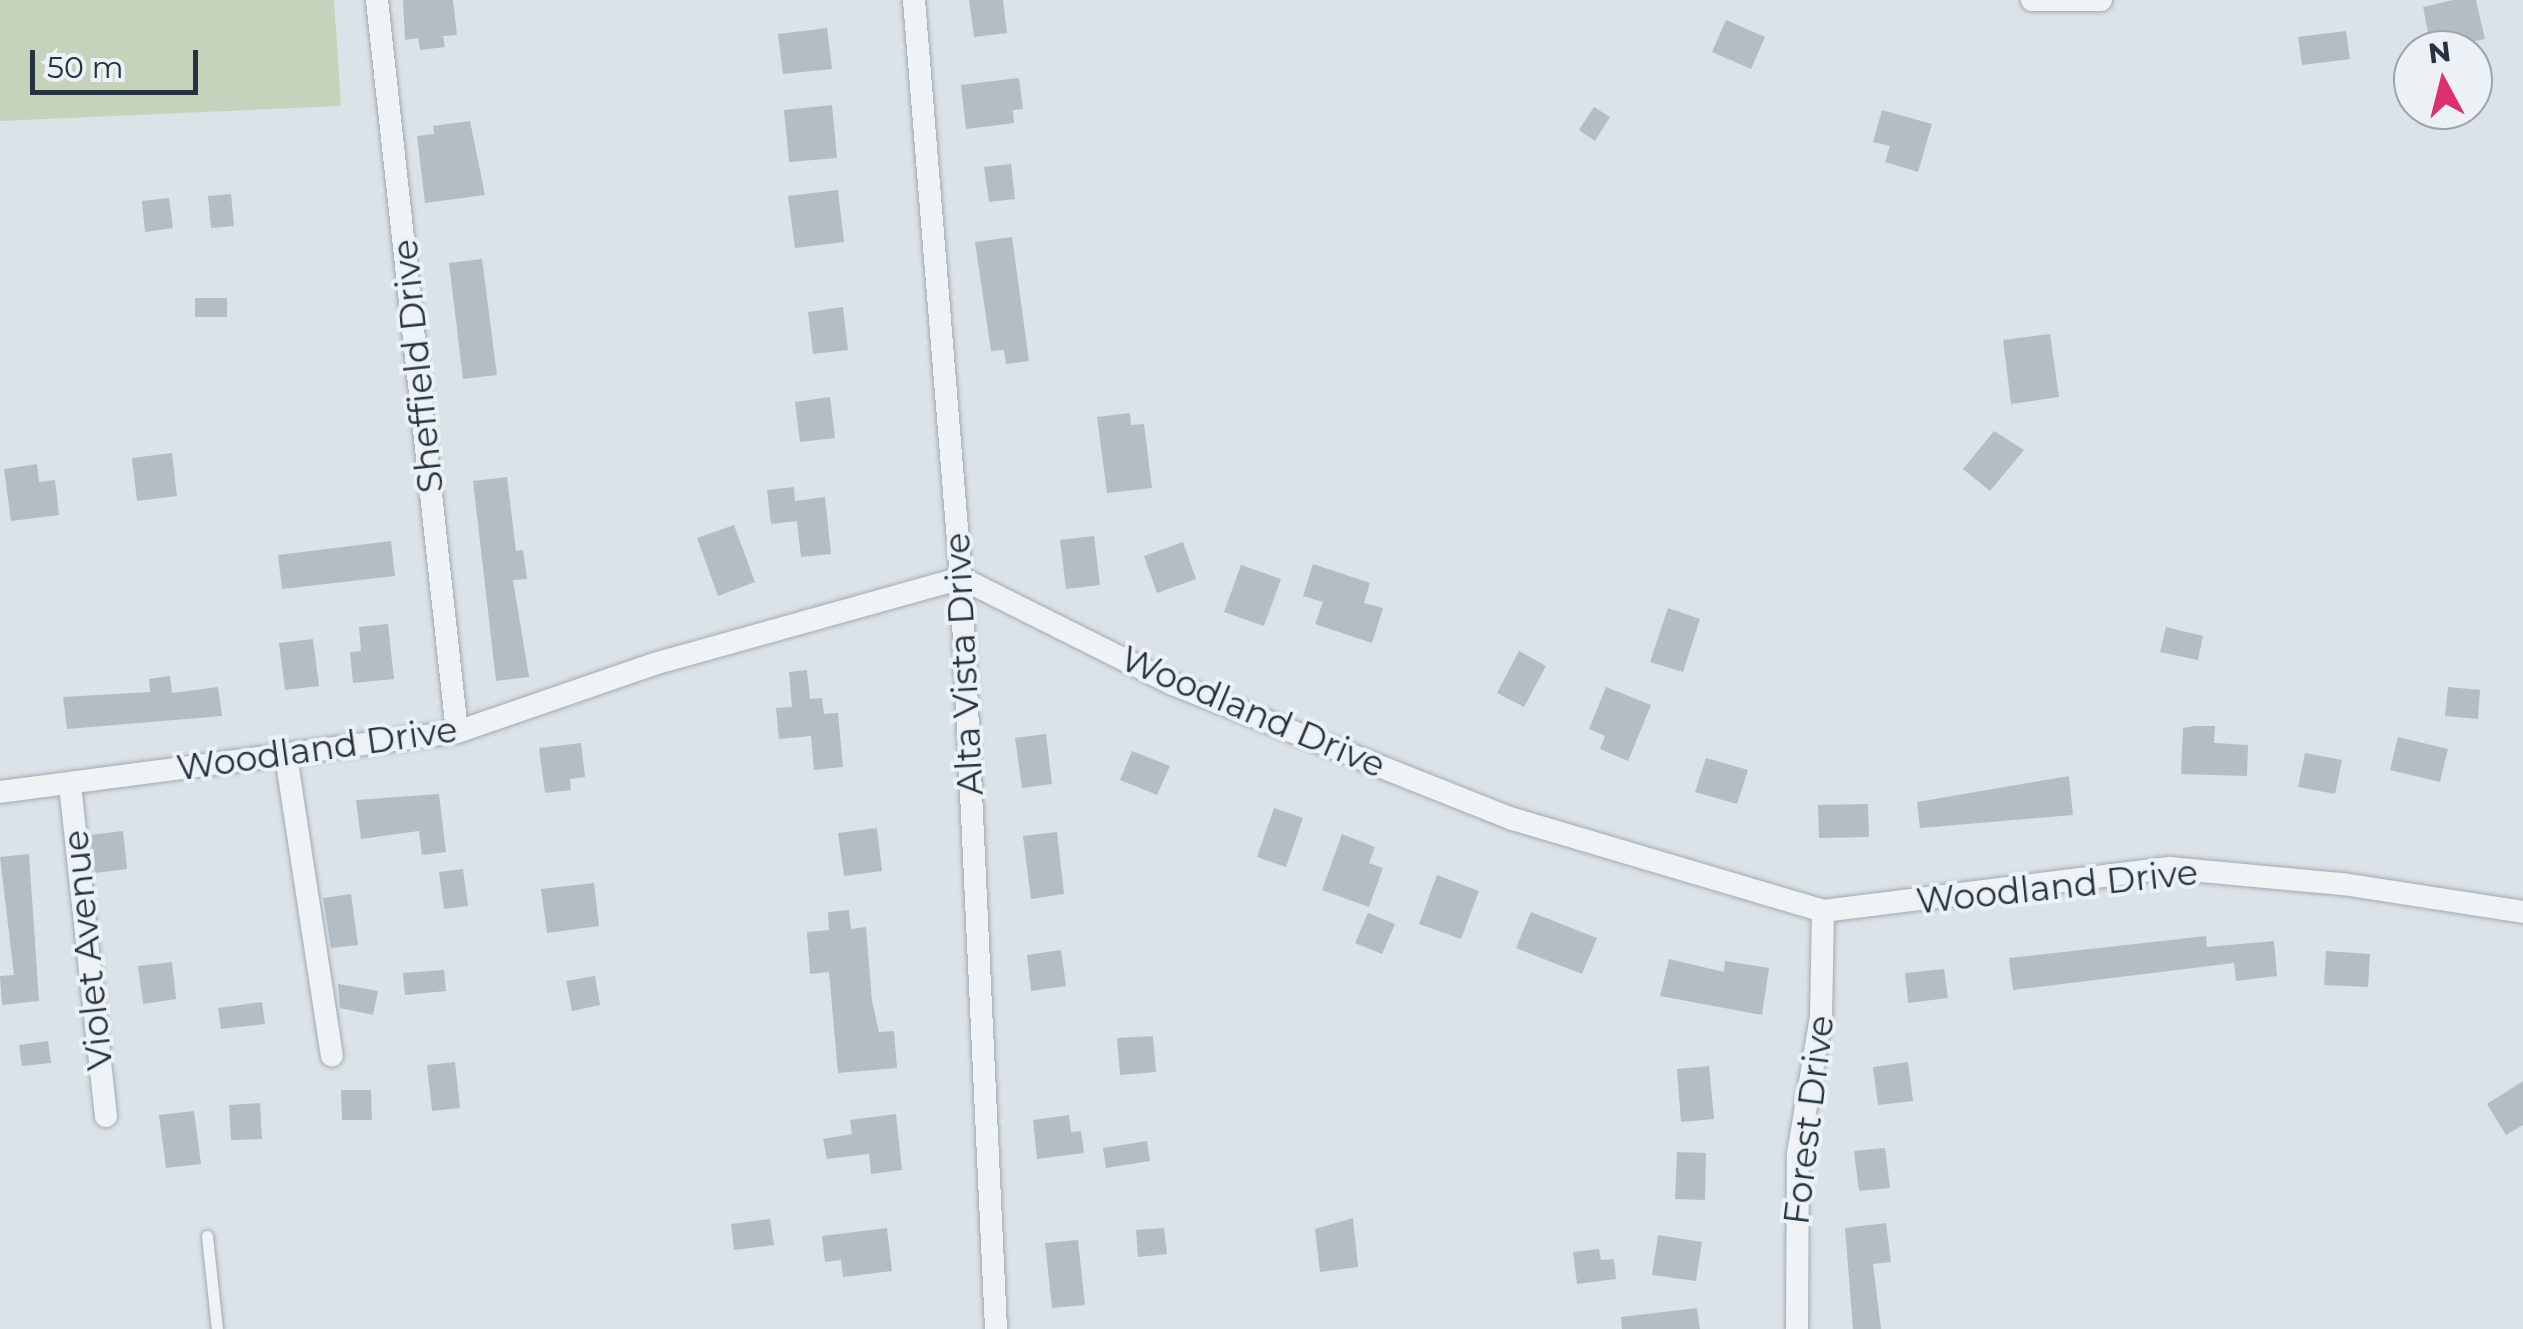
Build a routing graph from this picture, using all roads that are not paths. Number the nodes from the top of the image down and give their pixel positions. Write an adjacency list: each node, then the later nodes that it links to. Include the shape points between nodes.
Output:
1 (377, 0): 6 (street, Sheffield Drive)
2 (914, 0): 5 (street, Alta Vista Drive)
3 (2032, 0): 4 (street)
4 (2101, 0)
5 (962, 578): 6 (street, Woodland Drive, via 654,664); 10 (street, Woodland Drive, via 1173,684 1513,819); 16 (street, Alta Vista Drive)
6 (458, 732): 7 (street, Woodland Drive)
7 (286, 756): 8 (street, Woodland Drive); 12 (street)
8 (70, 784): 9 (street, Woodland Drive); 13 (street, Violet Avenue)
9 (0, 792)
10 (1823, 911): 11 (street, Woodland Drive, via 2169,868 2343,884); 17 (street, Forest Drive, via 1821,1017 1798,1154)
11 (2523, 912)
12 (332, 1055)
13 (106, 1116)
14 (207, 1236): 15 (lane)
15 (218, 1329)
16 (996, 1329)
17 (1797, 1329)

